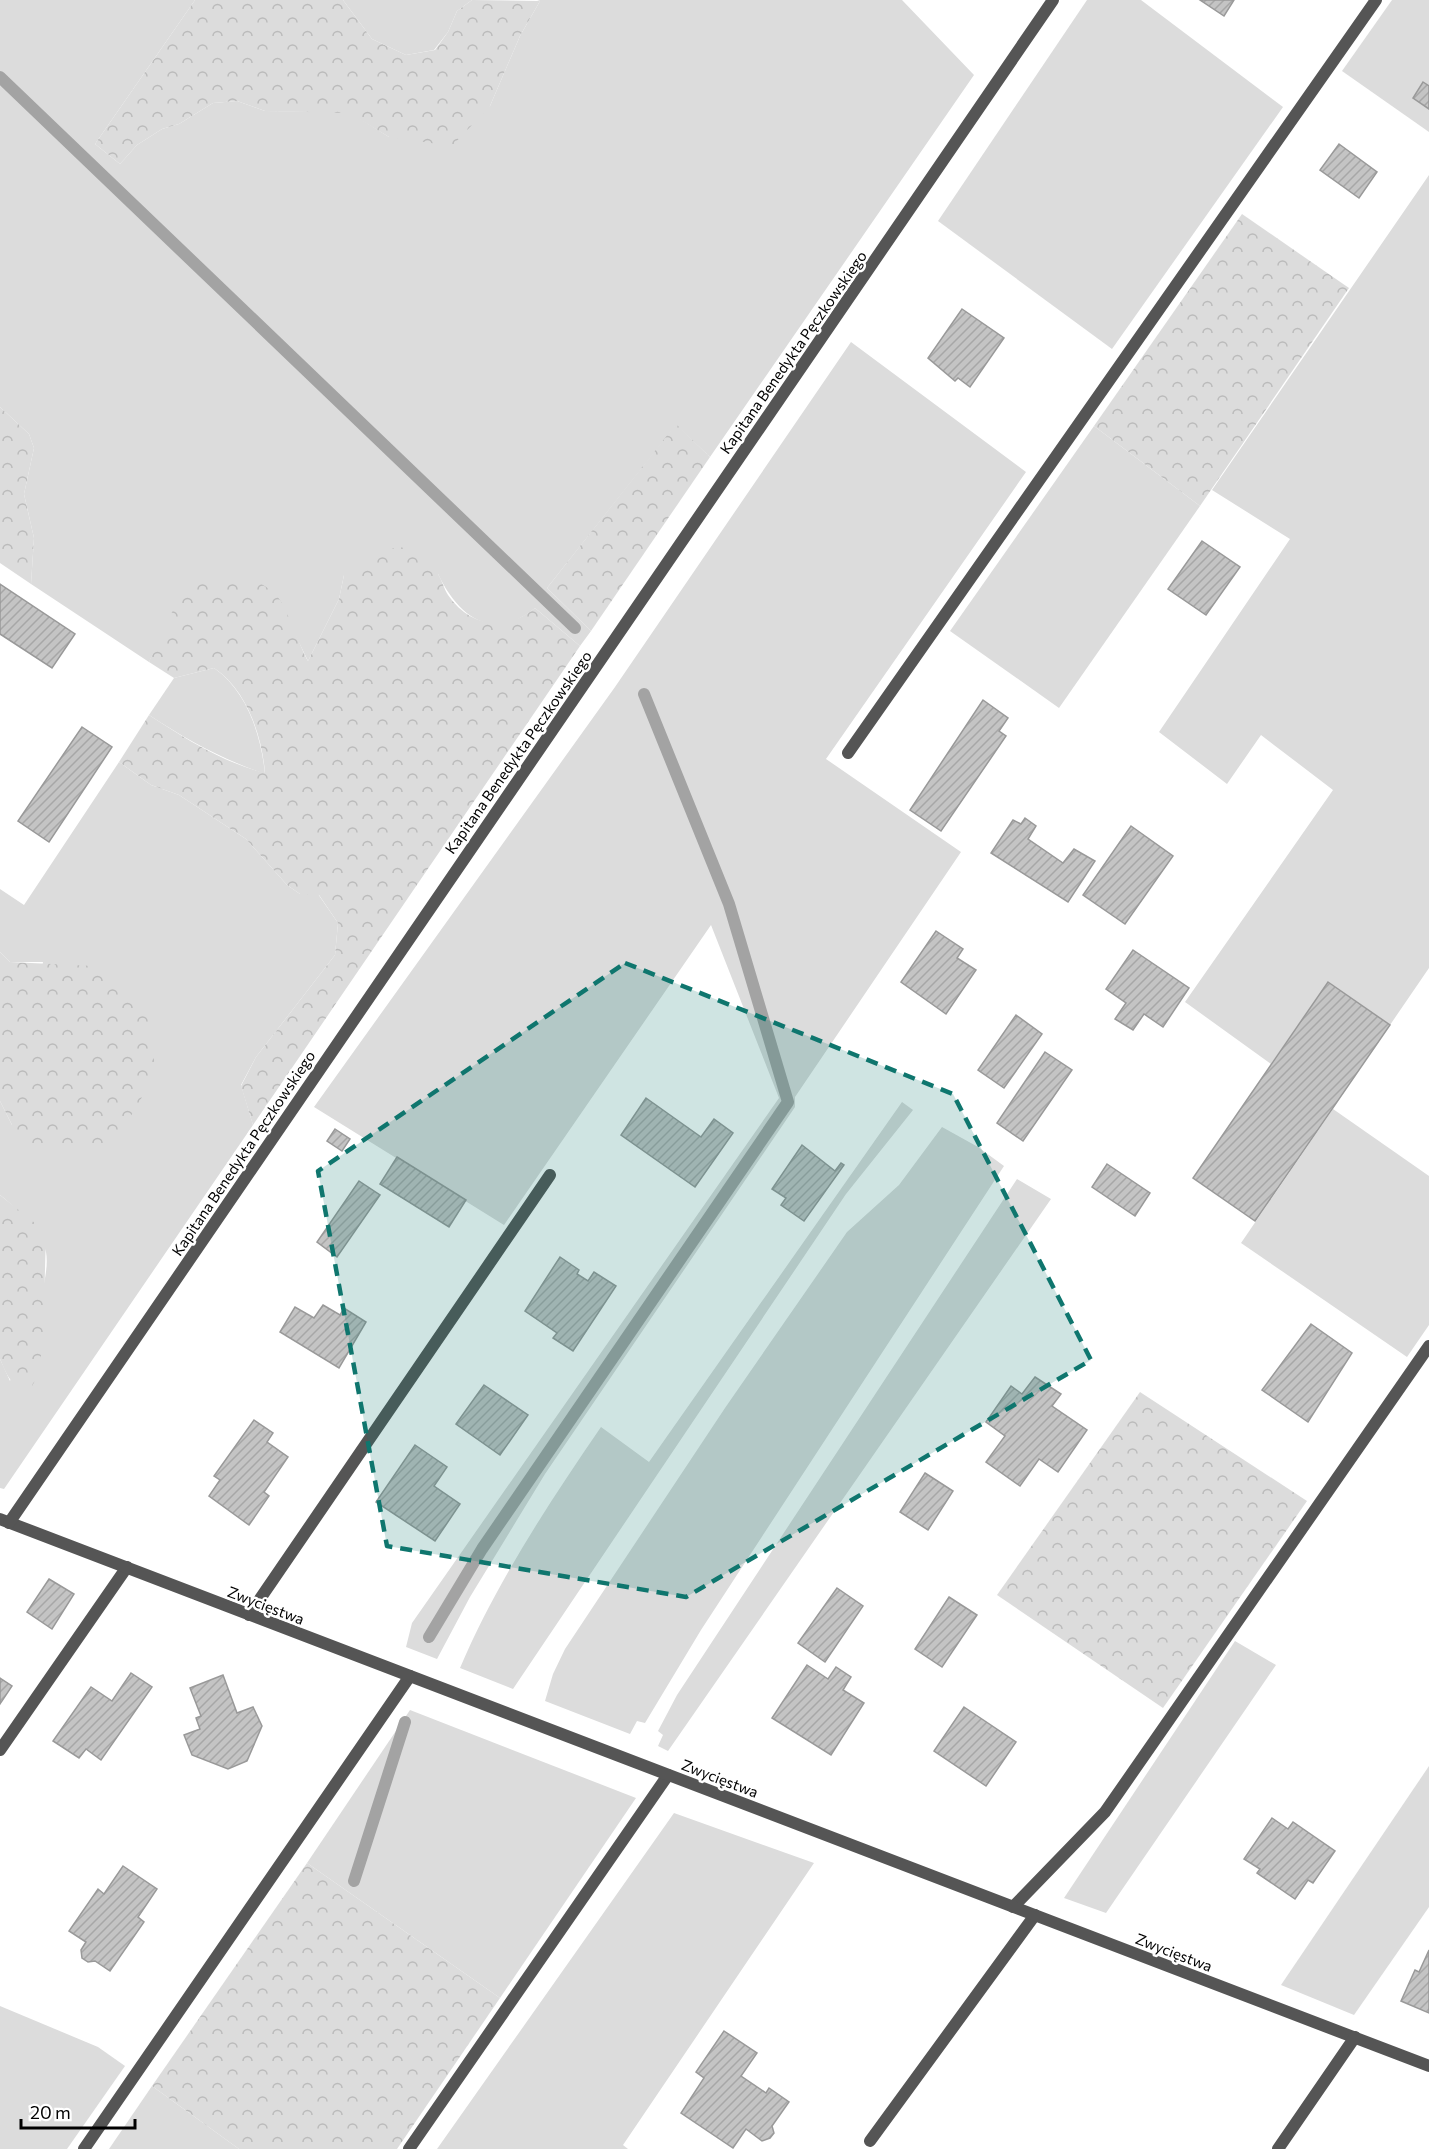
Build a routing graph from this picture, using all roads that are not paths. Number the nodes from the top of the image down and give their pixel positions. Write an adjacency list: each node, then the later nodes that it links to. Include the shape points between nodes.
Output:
1 (1053, 0): 6 (street, Kapitana Benedykta Pęczkowskiego)
2 (1376, 0): 3 (street)
3 (848, 753)
4 (550, 1174): 8 (street)
5 (1429, 1346): 12 (street, via 1105,1812)
6 (5, 1521): 7 (street, Zwycięstwa)
7 (127, 1567): 8 (street, Zwycięstwa); 10 (street)
8 (249, 1615): 9 (street, Zwycięstwa)
9 (410, 1676): 11 (street, Zwycięstwa); 17 (street)
10 (0, 1750)
11 (669, 1775): 12 (street, Zwycięstwa); 18 (street)
12 (1013, 1907): 13 (street, Zwycięstwa)
13 (1035, 1915): 14 (street, Zwycięstwa); 16 (street)
14 (1355, 2037): 15 (street, Zwycięstwa); 19 (street)
15 (1429, 2066)
16 (870, 2141)
17 (84, 2149)
18 (409, 2149)
19 (1278, 2149)

